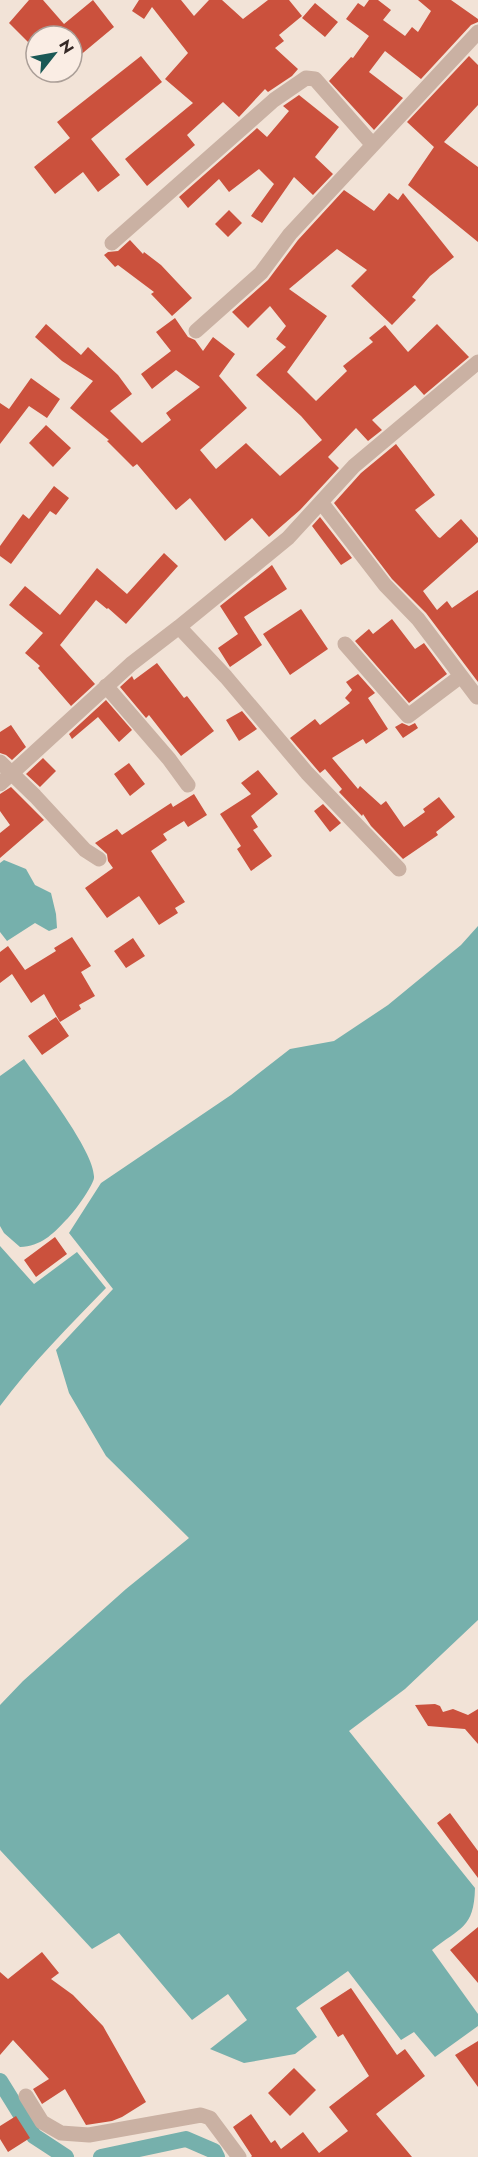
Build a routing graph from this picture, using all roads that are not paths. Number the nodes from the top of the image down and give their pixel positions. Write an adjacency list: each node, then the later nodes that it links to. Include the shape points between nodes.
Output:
1 (478, 32): 2 (street)
2 (372, 144): 3 (street, via 315,79 306,78 274,100); 4 (street, via 290,234 261,273)
3 (112, 243)
4 (196, 331)
5 (478, 362): 6 (street, via 354,466)
6 (321, 502): 7 (street, via 288,538); 9 (street)
7 (179, 627): 10 (street); 16 (street, via 307,773)
8 (345, 644): 9 (street, via 408,716)
9 (461, 676): 11 (street)
10 (106, 686): 13 (street); 14 (street)
11 (477, 697)
12 (0, 762): 13 (street)
13 (6, 779): 15 (street)
14 (188, 784)
15 (99, 859)
16 (399, 869)
17 (26, 2096): 18 (street, via 42,2122 61,2133 89,2135 201,2115 210,2118)
18 (239, 2157)

